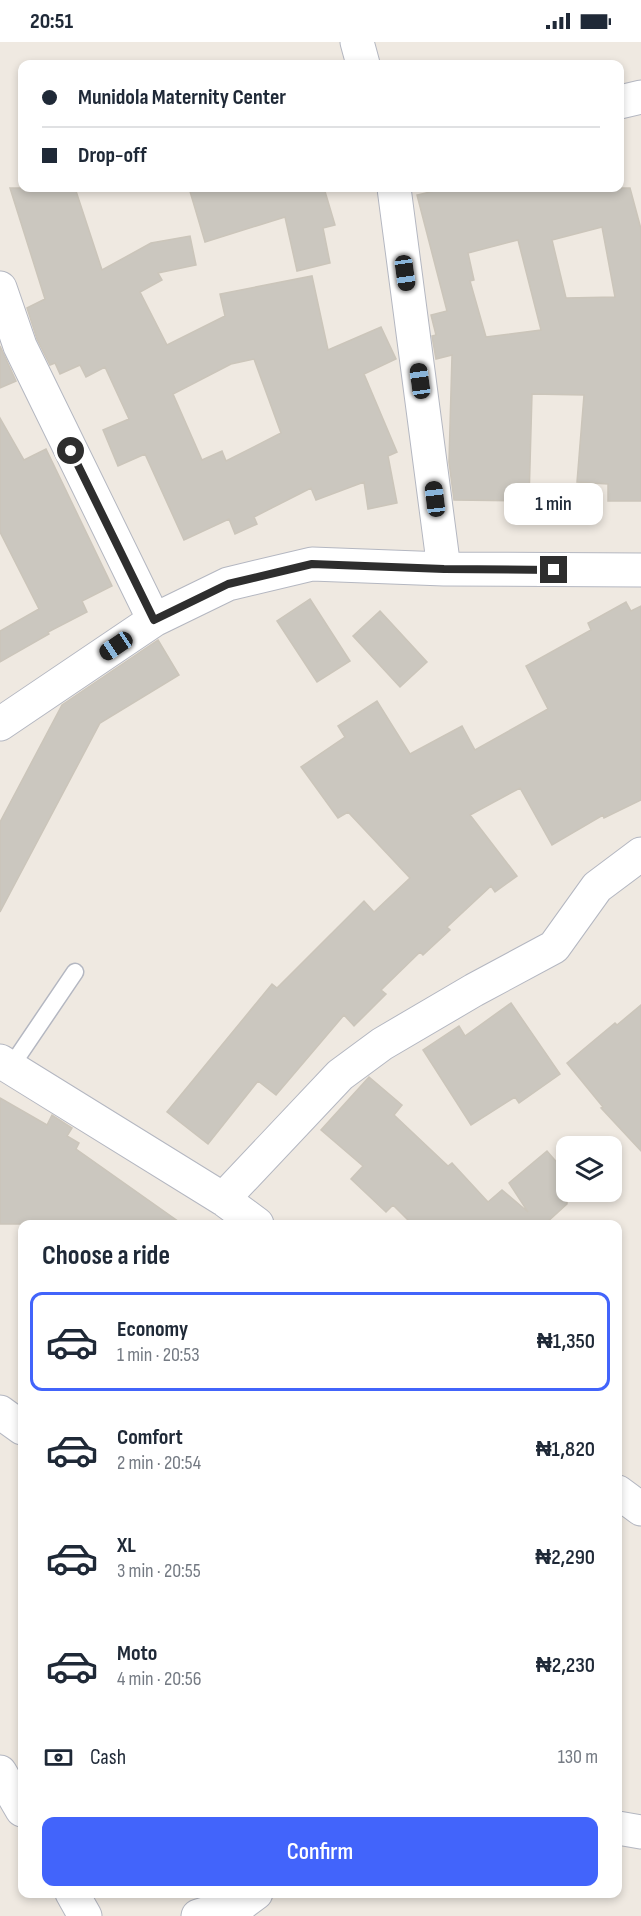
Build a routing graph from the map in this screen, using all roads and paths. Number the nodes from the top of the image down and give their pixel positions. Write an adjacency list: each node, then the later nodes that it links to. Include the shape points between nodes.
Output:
1 (357, 42): 2 (street)
2 (362, 60)
3 (641, 97): 4 (street)
4 (624, 101)
5 (395, 192): 7 (street)
6 (0, 288): 9 (street, via 20,346)
7 (444, 569): 8 (street); 9 (street, via 312,564 228,584)
8 (641, 570)
9 (154, 620): 10 (street)
10 (0, 724)
11 (641, 854): 14 (street, via 597,887 555,947 382,1044 340,1075)
12 (75, 972): 13 (lane)
13 (5, 1065): 14 (street)
14 (223, 1199): 15 (street)
15 (252, 1220)
16 (0, 1412): 17 (street)
17 (18, 1425)
18 (622, 1494): 19 (street)
19 (641, 1509)
20 (0, 1772): 21 (street)
21 (18, 1803)
22 (622, 1829): 23 (street)
23 (641, 1832)
24 (75, 1898): 26 (street)
25 (251, 1904): 27 (street)
26 (85, 1916)
27 (198, 1916)

